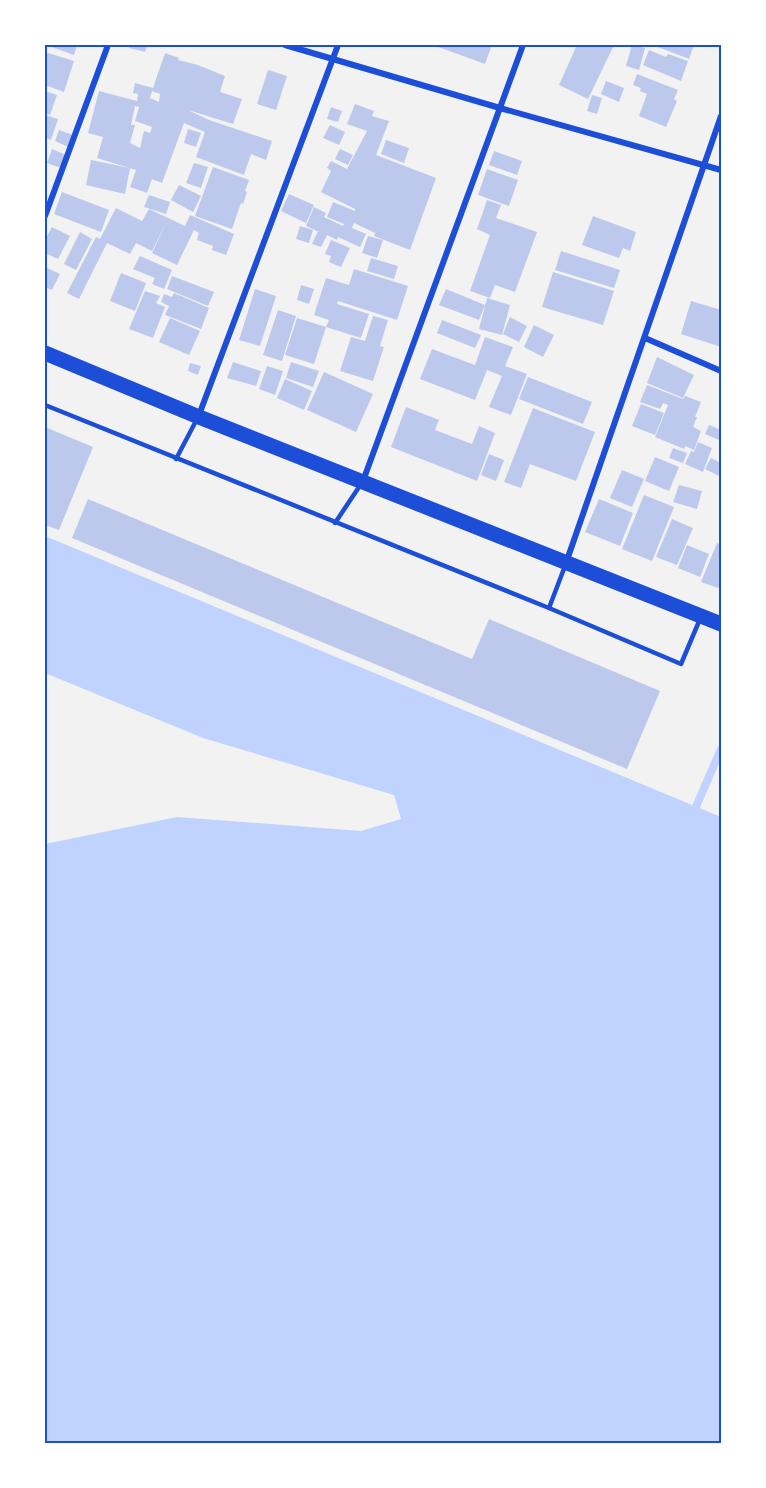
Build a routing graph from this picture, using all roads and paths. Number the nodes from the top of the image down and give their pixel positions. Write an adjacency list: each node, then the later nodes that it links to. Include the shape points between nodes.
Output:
1 (108, 45): 10 (street)
2 (285, 45): 5 (street)
3 (338, 45): 5 (street)
4 (523, 45): 6 (street)
5 (333, 58): 6 (street); 15 (street)
6 (500, 108): 8 (street); 17 (street)
7 (721, 116): 8 (street)
8 (704, 165): 9 (street); 11 (street)
9 (721, 170)
10 (45, 216)
11 (645, 338): 13 (street); 19 (street)
12 (45, 353): 15 (main road)
13 (721, 371)
14 (45, 405): 16 (lane)
15 (198, 417): 16 (lane); 17 (main road)
16 (176, 459): 18 (lane)
17 (362, 482): 18 (lane); 19 (main road)
18 (335, 523): 20 (lane)
19 (566, 563): 20 (lane); 21 (main road)
20 (549, 608): 21 (lane, via 681,664)
21 (701, 617): 22 (main road)
22 (721, 624)

